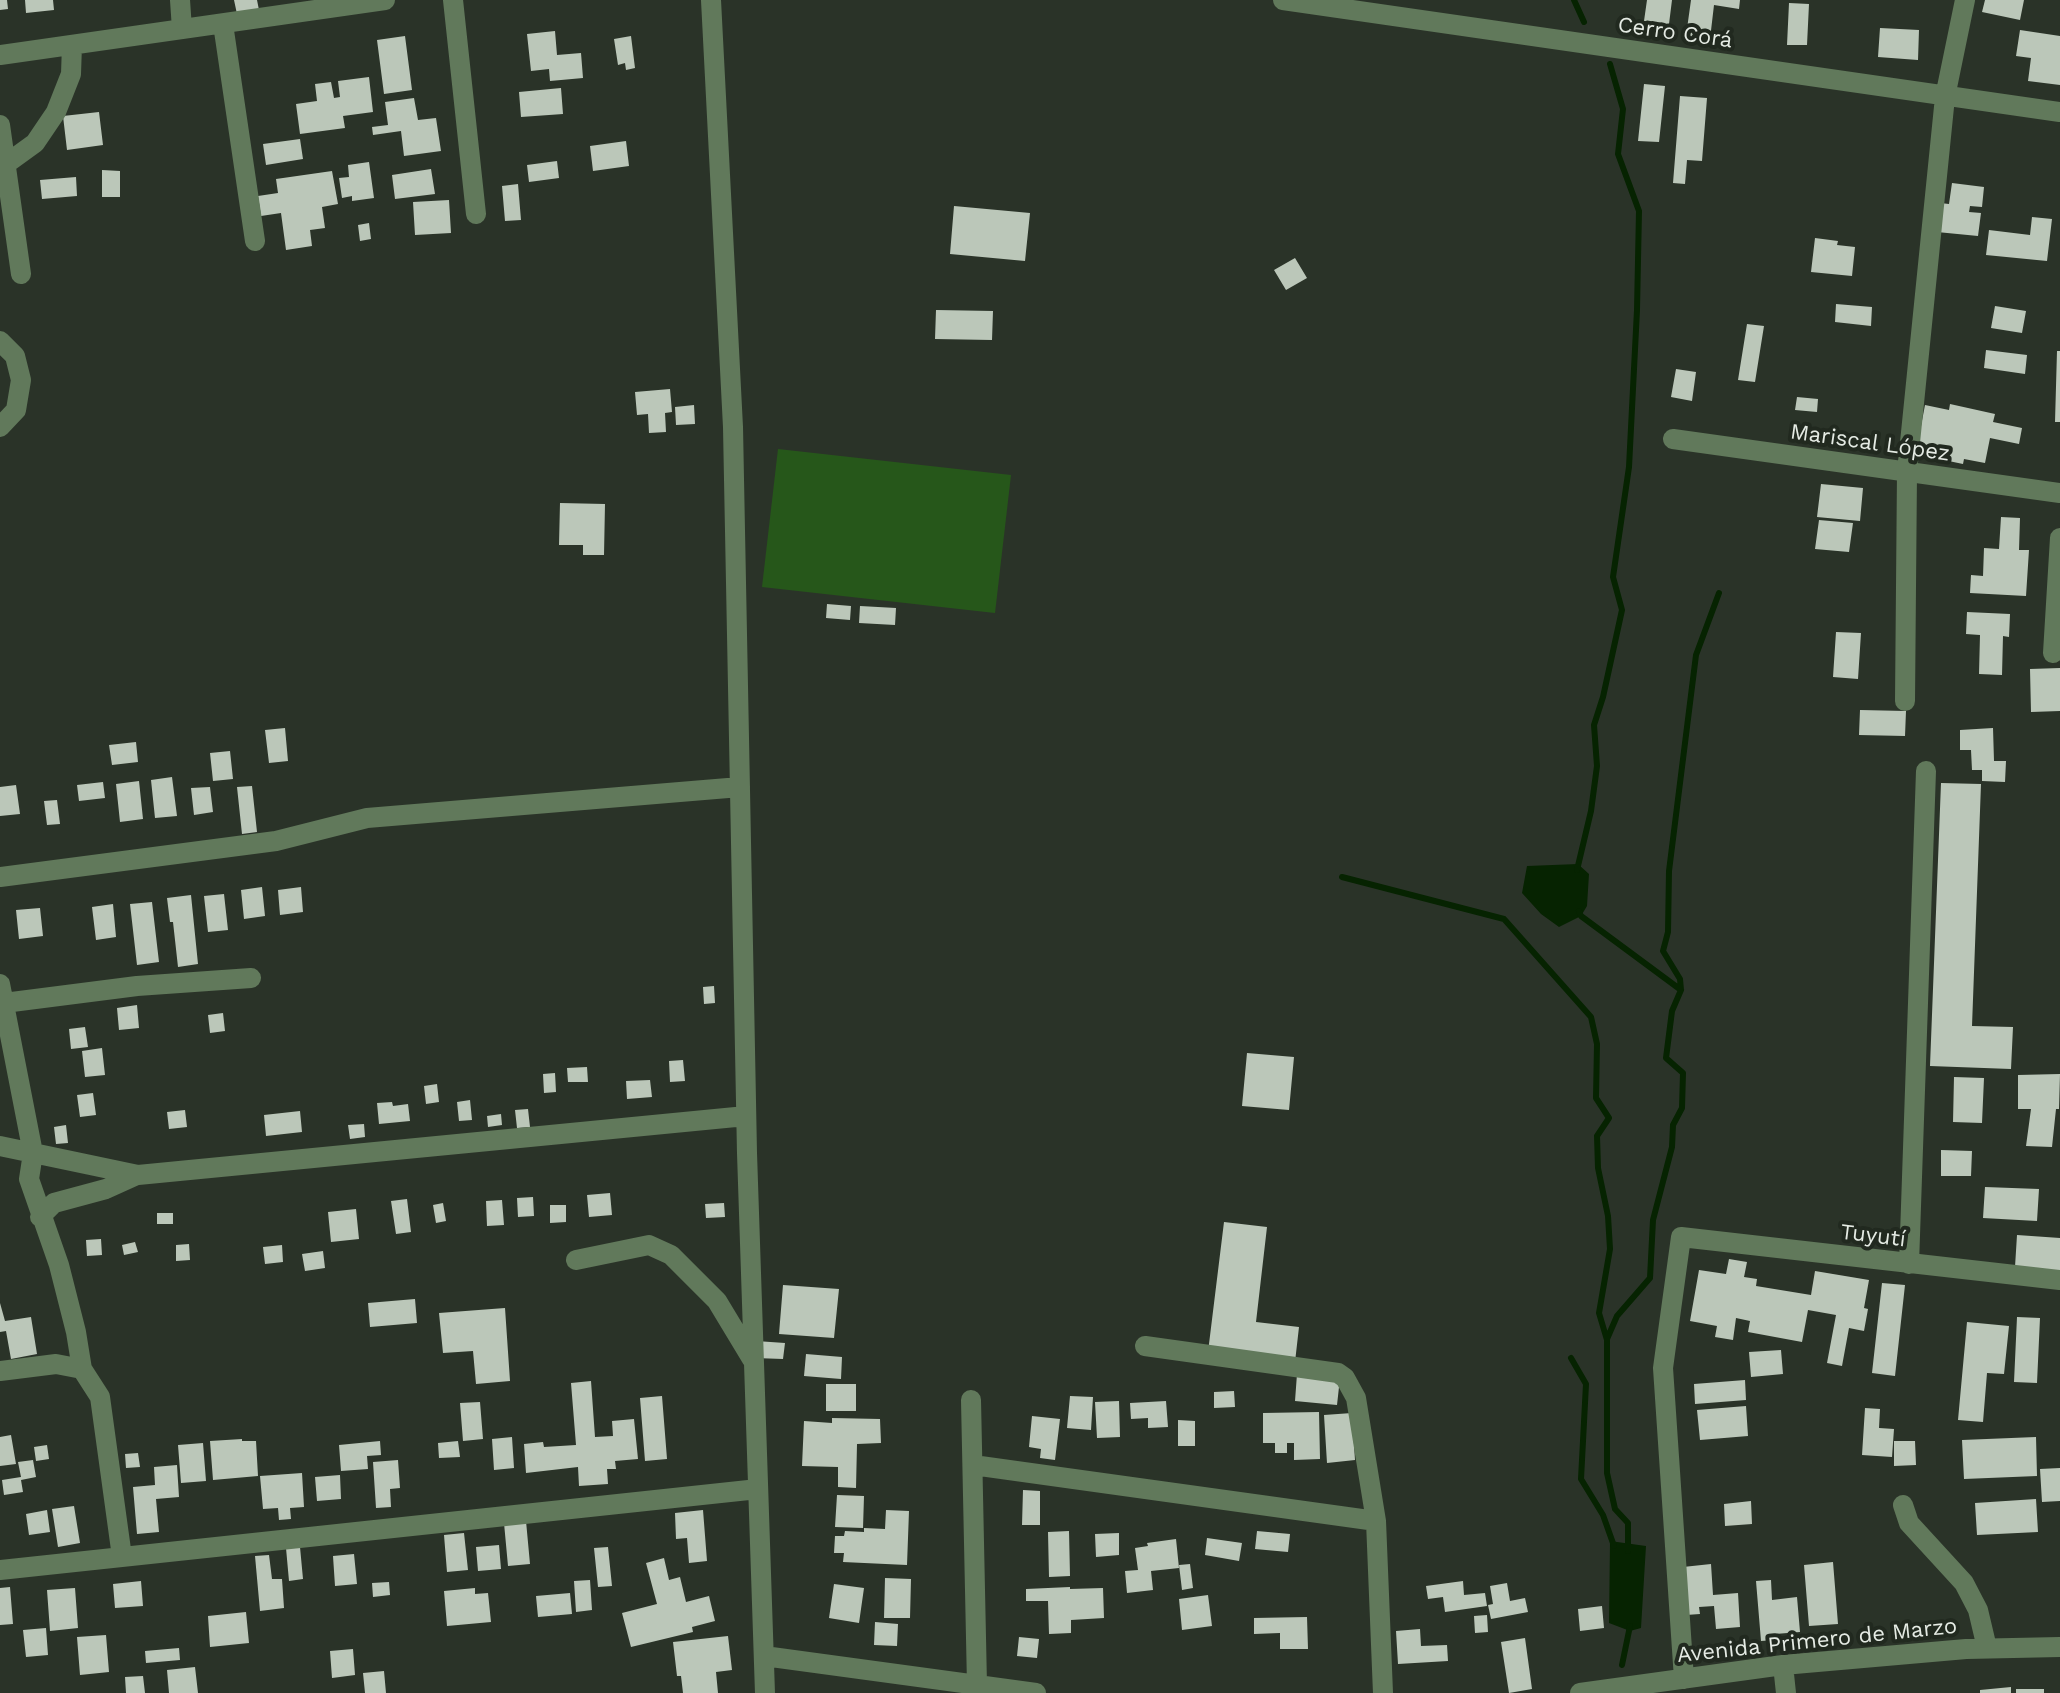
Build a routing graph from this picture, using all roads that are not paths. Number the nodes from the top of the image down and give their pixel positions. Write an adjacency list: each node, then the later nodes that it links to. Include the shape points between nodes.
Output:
1 (180, 0): 8 (street)
2 (385, 0): 7 (street)
3 (453, 0): 15 (street)
4 (711, 0): 27 (street, via 733,427)
5 (1283, 0): 11 (street, Cerro Corá)
6 (1965, 0): 11 (street)
7 (223, 24): 8 (street); 16 (street)
8 (182, 29): 9 (street)
9 (72, 45): 10 (street); 14 (street, via 71,74 56,112 35,143)
10 (0, 55)
11 (1945, 97): 12 (street, Cerro Corá); 21 (street)
12 (2060, 112)
13 (0, 125): 14 (street)
14 (6, 164): 17 (street)
15 (476, 214)
16 (255, 241)
17 (21, 274)
18 (0, 341): 19 (street, via 15,356 21,380 16,410)
19 (0, 427)
20 (1673, 439): 21 (street, Mariscal López)
21 (1907, 472): 22 (street, Mariscal López); 25 (street)
22 (2060, 493)
23 (2060, 538): 24 (street)
24 (2053, 653)
25 (1905, 701)
26 (1926, 771): 37 (street)
27 (740, 787): 28 (street, via 367,818 276,841); 31 (street)
28 (0, 877)
29 (251, 978): 30 (street)
30 (2, 994): 33 (street)
31 (746, 1116): 34 (street); 40 (street)
32 (0, 1146): 33 (street)
33 (33, 1153): 34 (street); 35 (street, via 29,1179)
34 (138, 1175): 35 (street, via 54,1203)
35 (40, 1217): 41 (street, via 59,1265)
36 (576, 1260): 40 (street, via 649,1245 671,1255 717,1301)
37 (1909, 1264): 38 (street, Tuyutí); 54 (street, Tuyutí, via 1681,1237 1663,1368)
38 (2060, 1280)
39 (1145, 1346): 47 (street, via 1345,1378 1356,1398)
40 (754, 1363): 45 (street)
41 (82, 1369): 42 (street, via 56,1364); 48 (street, via 100,1397)
42 (0, 1371)
43 (971, 1400): 44 (street)
44 (973, 1465): 47 (street); 55 (street)
45 (758, 1489): 48 (street); 52 (street)
46 (1903, 1505): 51 (street, via 1909,1523 1964,1583 1978,1610)
47 (1376, 1521): 58 (street)
48 (122, 1557): 49 (street)
49 (0, 1570)
50 (2060, 1647): 51 (street, Avenida Primero de Marzo)
51 (1987, 1648): 53 (street, Avenida Primero de Marzo)
52 (764, 1656): 55 (street); 56 (street)
53 (1783, 1665): 54 (street, Avenida Primero de Marzo); 60 (street)
54 (1684, 1679): 59 (street, Avenida Primero de Marzo)
55 (977, 1685): 57 (street)
56 (765, 1693)
57 (1036, 1693)
58 (1383, 1693)
59 (1580, 1693)
60 (1786, 1693)

